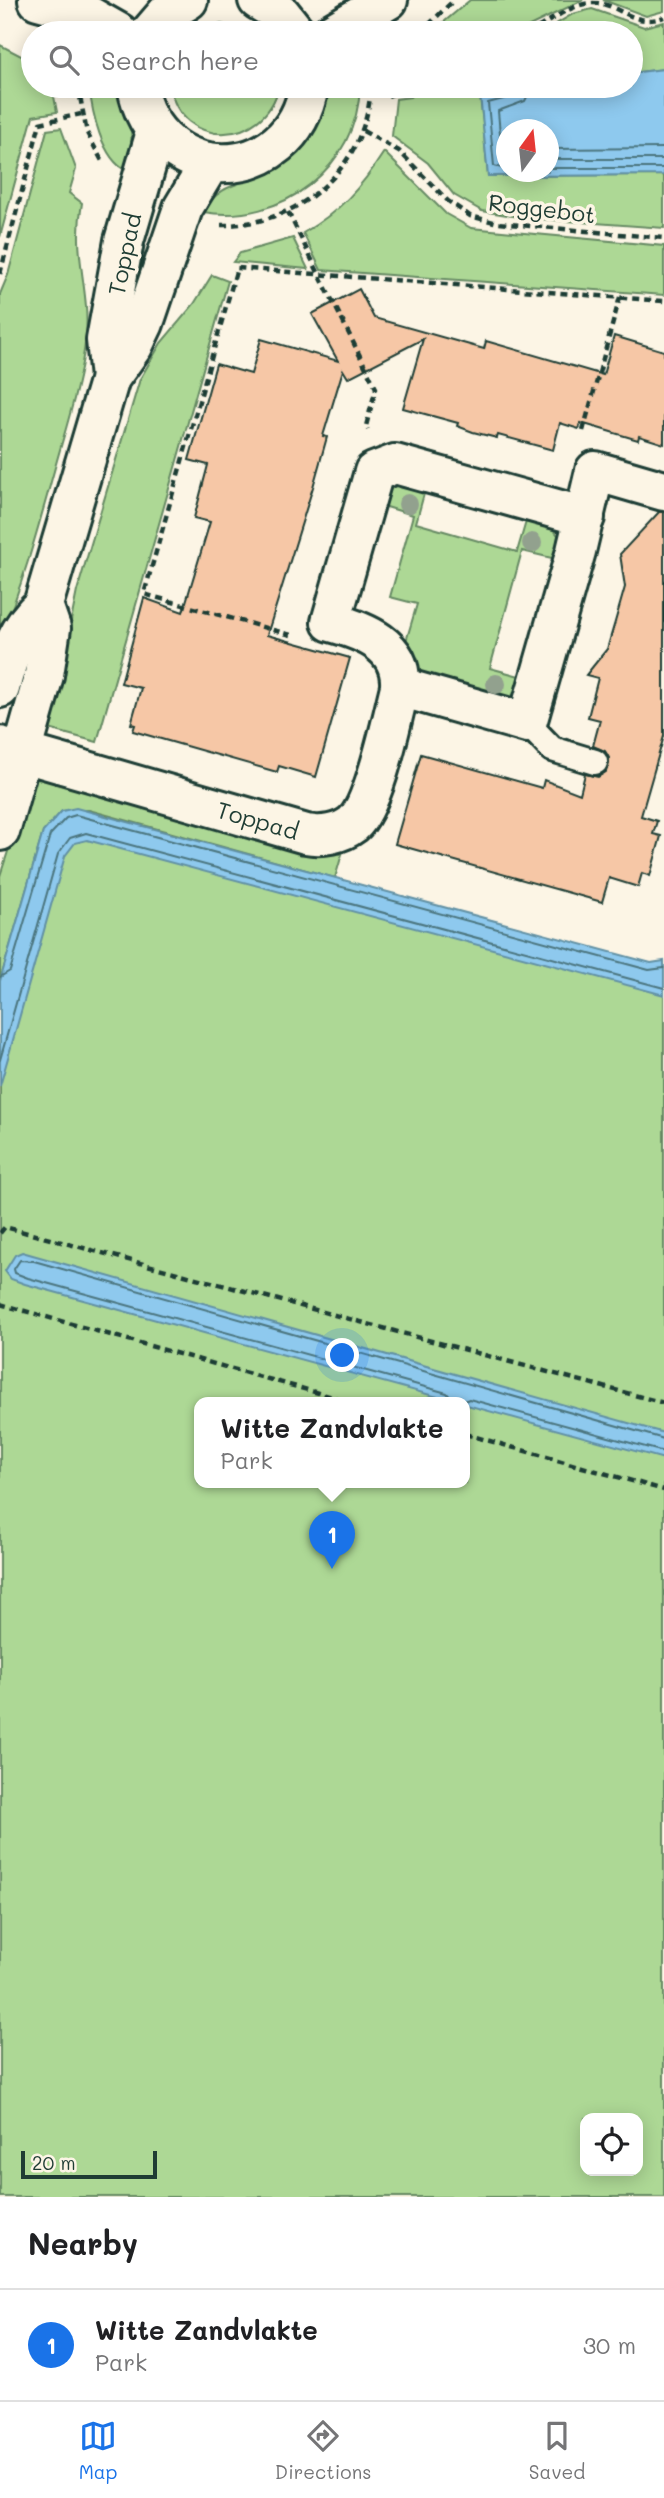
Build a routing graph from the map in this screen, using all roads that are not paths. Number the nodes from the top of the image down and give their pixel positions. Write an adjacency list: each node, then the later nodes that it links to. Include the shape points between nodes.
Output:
1 (38, 0): 5 (street)
2 (188, 0): 6 (street)
3 (258, 0): 7 (street)
4 (388, 0): 8 (street)
5 (98, 21)
6 (160, 21)
7 (287, 21)
8 (352, 21)
9 (140, 98): 11 (street)
10 (307, 98): 12 (street, via 283,140 250,160)
11 (156, 132): 12 (street, via 180,152); 13 (street, Toppad, via 124,242 106,340)
12 (210, 163): 13 (street, Toppad, via 183,208 144,323)
13 (110, 379): 16 (street, Toppad)
14 (664, 491): 15 (street, via 595,471)
15 (585, 517): 17 (street, via 395,464 374,472 331,622 358,629 386,647 397,664); 19 (street)
16 (43, 605): 18 (street, Toppad, via 26,620); 20 (street, Toppad, via 51,628 44,675)
17 (400, 687): 19 (street); 20 (street, Toppad, via 367,804 352,824 325,835 306,834)
18 (0, 688)
19 (527, 723): 21 (lane, via 552,748)
20 (11, 748): 22 (street, Toppad)
21 (596, 762)
22 (0, 831)

